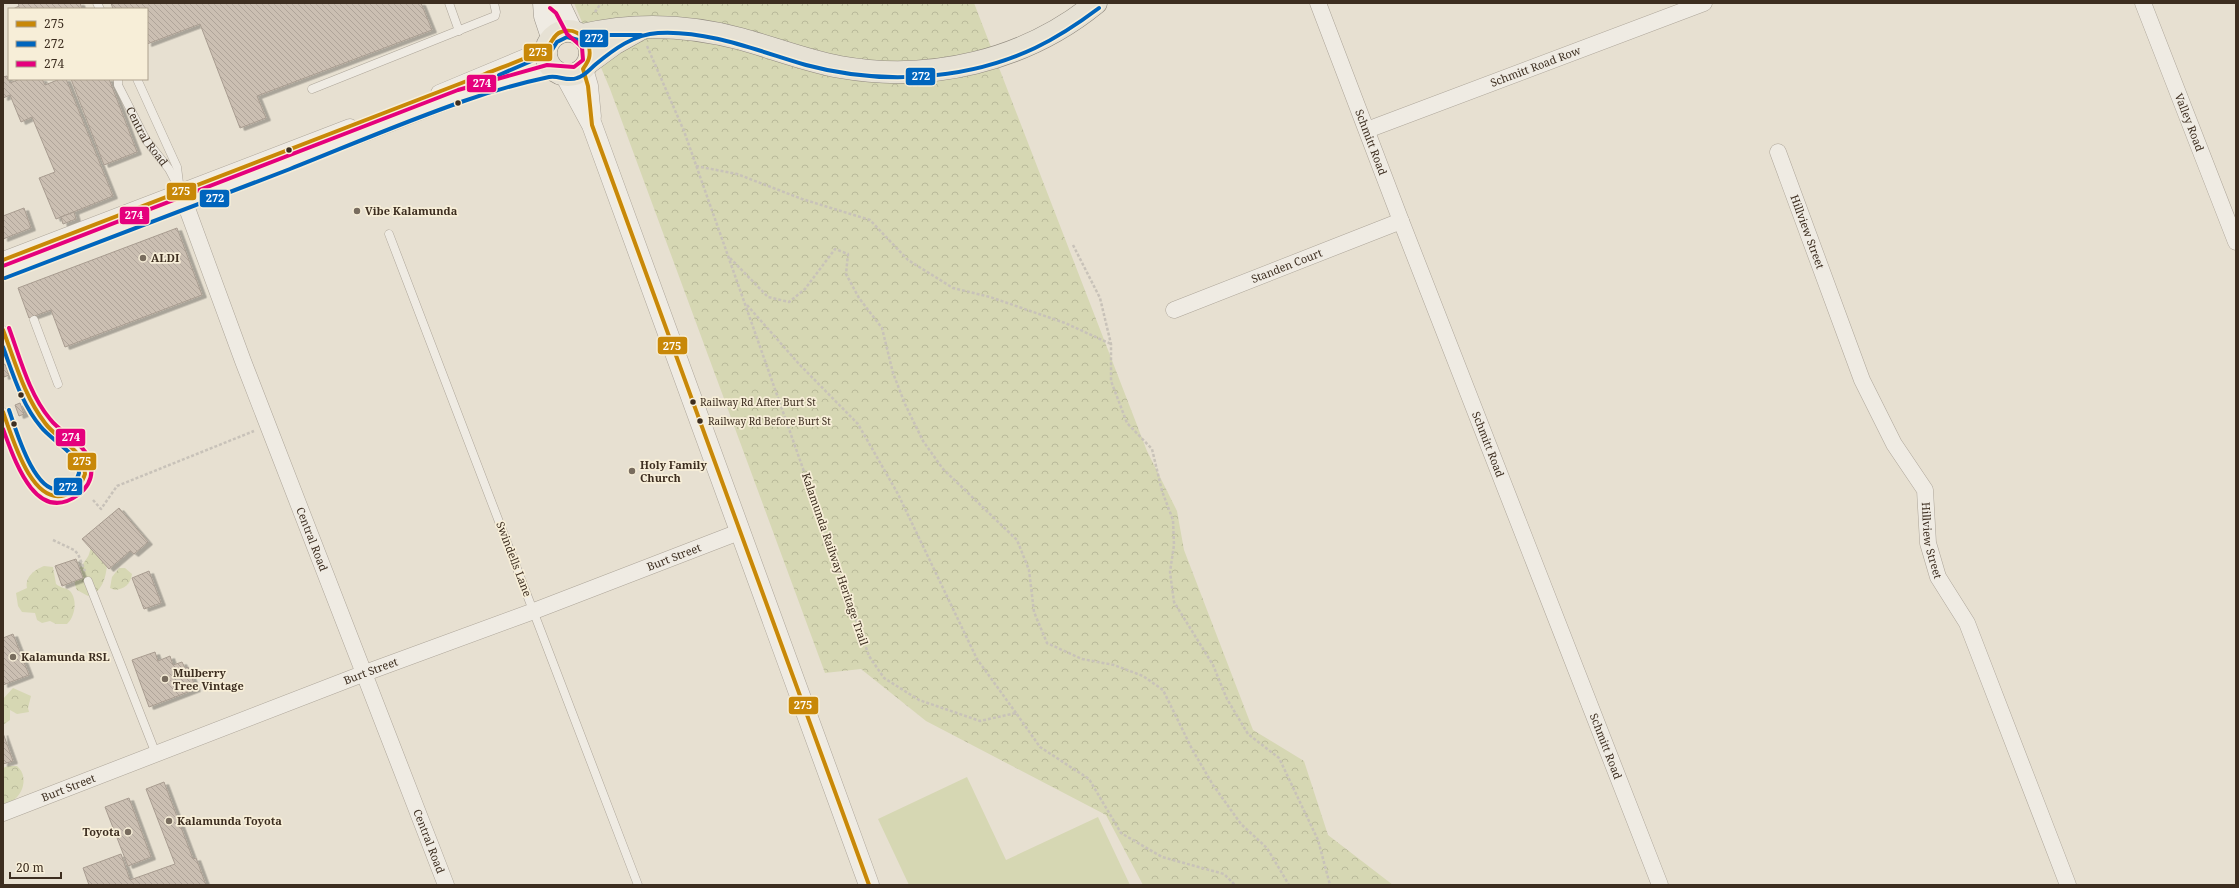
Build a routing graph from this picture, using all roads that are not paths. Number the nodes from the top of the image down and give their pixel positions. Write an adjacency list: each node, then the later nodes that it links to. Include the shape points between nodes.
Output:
1 (449, 3): 10 (lane)
2 (494, 3): 10 (lane, via 495,16)
3 (544, 3): 11 (main road, via 545,16)
4 (554, 3): 11 (main road, via 561,9)
5 (1096, 3): 9 (main road, via 1053,33 1026,46 974,63 919,72 868,71 839,67 742,39 692,29)
6 (1318, 3): 16 (street, Schmitt Road)
7 (1704, 3): 16 (street, Schmitt Road Row)
8 (2143, 3): 21 (street, Valley Road)
9 (640, 29): 11 (main road, via 609,29); 12 (main road)
10 (459, 31): 15 (lane)
11 (563, 38): 12 (main road, via 589,48); 12 (main road, via 546,57); 18 (street)
12 (573, 69): 18 (street, via 496,84); 29 (street, via 588,86 592,125)
13 (118, 80): 18 (lane, Central Road, via 118,85 146,140 170,169)
14 (137, 80): 18 (lane, Central Road, via 177,167)
15 (312, 89)
16 (1367, 130): 19 (street, Schmitt Road)
17 (1778, 152): 39 (street, Hillview Street, via 1862,380 1894,444 1924,490 1928,543 1938,577 1967,623)
18 (183, 198): 22 (street); 23 (street); 32 (street, Central Road)
19 (1401, 221): 24 (street, Standen Court); 38 (street, Schmitt Road)
20 (389, 234): 31 (lane, Swindells Lane)
21 (2236, 242)
22 (3, 260)
23 (3, 272)
24 (1174, 310)
25 (34, 320): 27 (lane)
26 (3, 330): 28 (lane, via 26,391 36,408 54,433 81,458 85,466 86,474 78,487 61,496 53,497 41,491 25,464)
27 (58, 384)
28 (3, 412)
29 (739, 532): 31 (street, Burt Street); 37 (street)
30 (88, 581): 33 (lane)
31 (534, 611): 32 (street, Burt Street); 36 (lane, Swindells Lane)
32 (364, 673): 33 (street, Burt Street); 35 (street, Central Road)
33 (156, 754): 34 (street, Burt Street)
34 (3, 813)
35 (446, 885)
36 (638, 885)
37 (869, 885)
38 (1660, 885)
39 (2068, 885)

